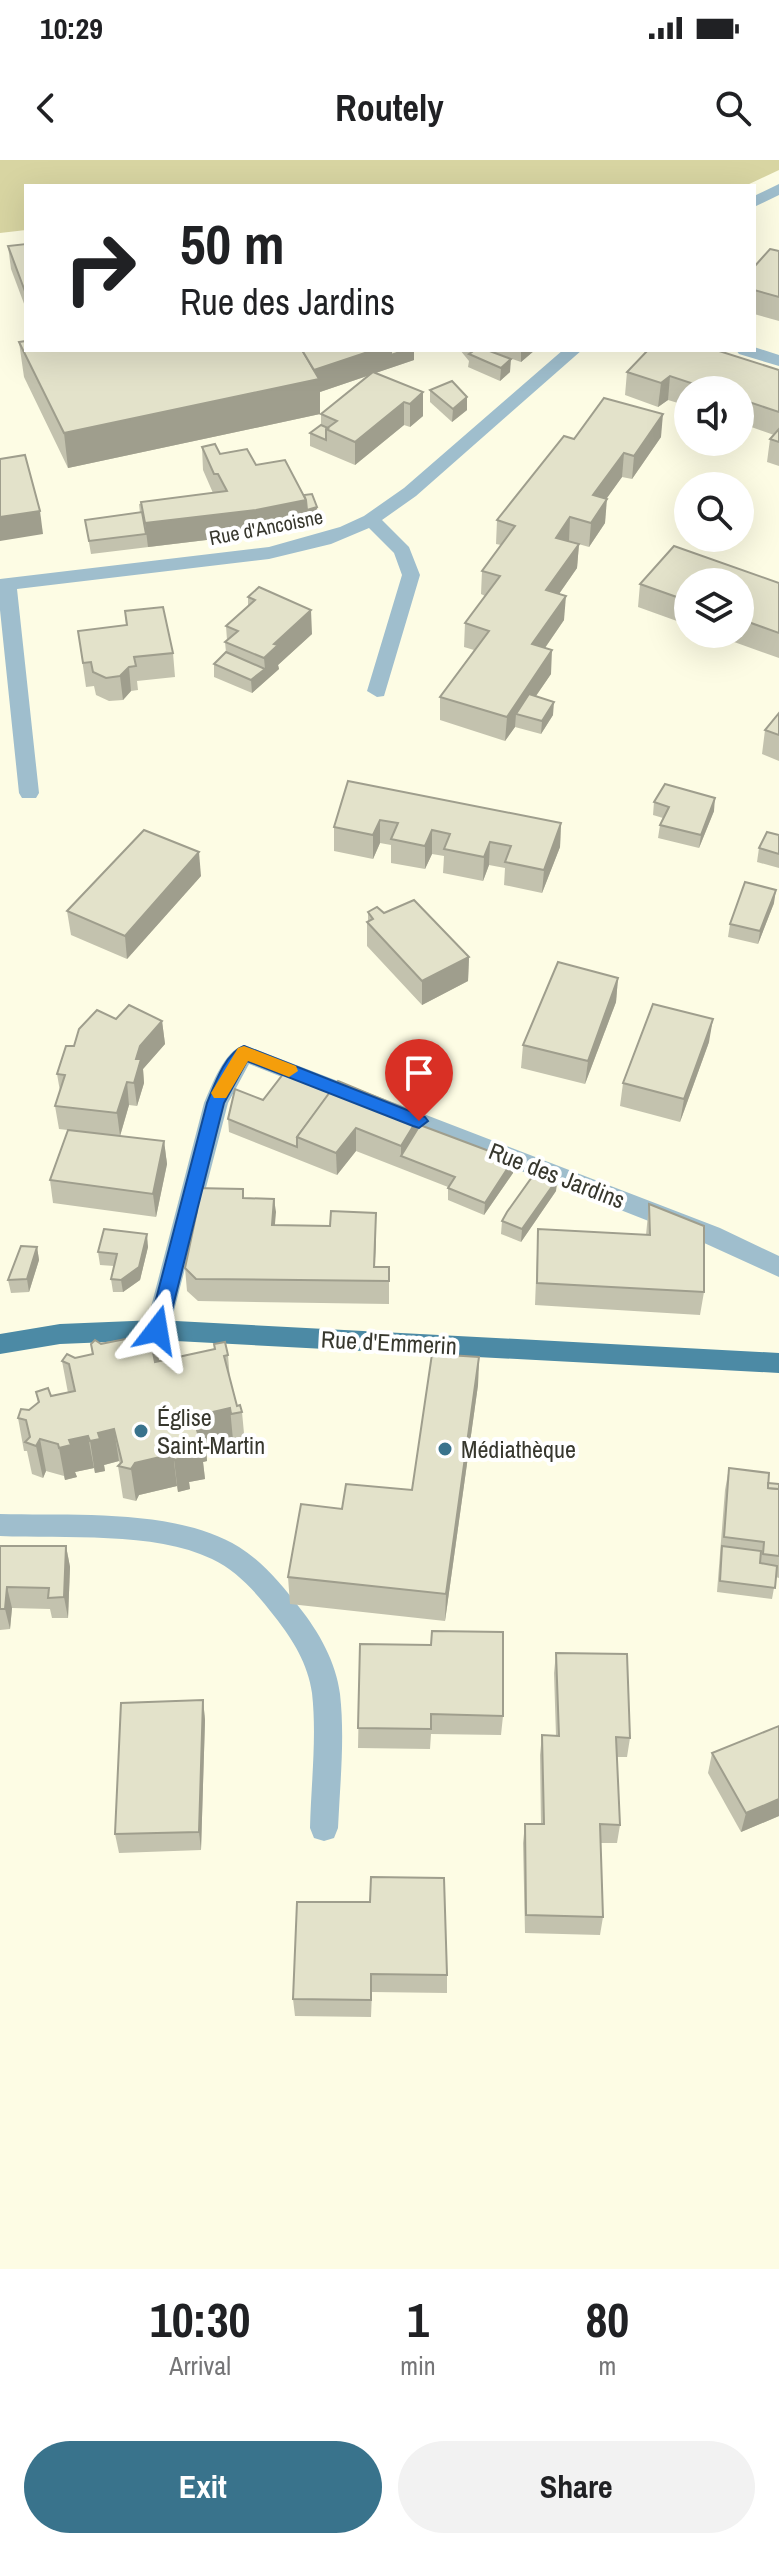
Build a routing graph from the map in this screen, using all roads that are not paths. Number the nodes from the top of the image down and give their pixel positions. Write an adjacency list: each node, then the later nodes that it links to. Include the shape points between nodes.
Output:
1 (779, 189): 2 (street)
2 (756, 201)
3 (571, 352): 6 (street, Rue d'Ancoisne)
4 (751, 352): 5 (street)
5 (779, 361)
6 (371, 520): 7 (street, Rue d'Ancoisne, via 324,540 269,553); 8 (street, via 403,551 411,575)
7 (4, 585): 9 (street)
8 (377, 691)
9 (29, 793)
10 (779, 1267): 11 (street, Rue des Jardins, via 711,1235 244,1053 216,1103)
11 (157, 1330): 12 (main road, Rue d'Emmerin, via 72,1333); 13 (main road, Rue d'Emmerin)
12 (0, 1344)
13 (779, 1363)
14 (0, 1525): 15 (street, via 197,1540 225,1552 250,1572 299,1627 317,1659 326,1693)
15 (324, 1828)

